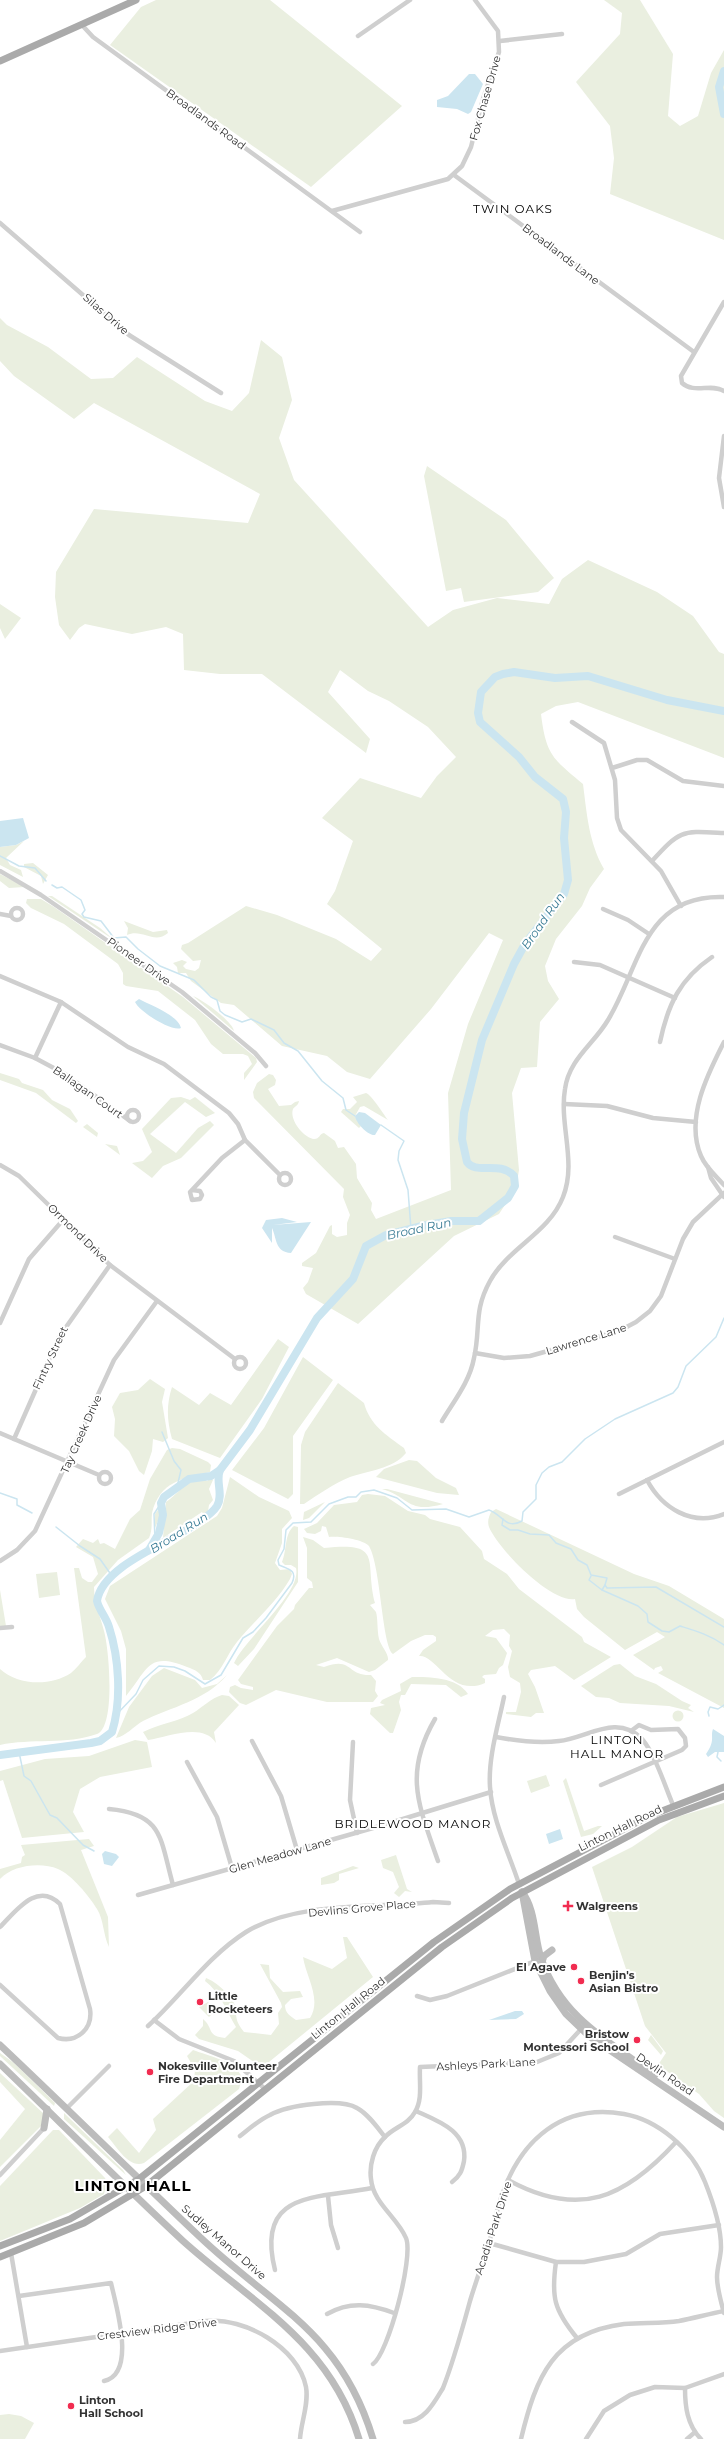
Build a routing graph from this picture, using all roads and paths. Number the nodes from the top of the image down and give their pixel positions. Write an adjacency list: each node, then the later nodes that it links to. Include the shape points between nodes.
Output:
1 (136, 0): 4 (main road)
2 (410, 0): 6 (street)
3 (475, 0): 7 (street, Fox Chase Drive, via 493,22)
4 (81, 24): 8 (main road); 10 (street, Broadlands Road, via 93,36)
5 (562, 34): 7 (street)
6 (358, 36)
7 (500, 41): 9 (street, Fox Chase Drive, via 498,59 483,99 474,140 462,166)
8 (0, 61)
9 (454, 175): 10 (street, via 448,179); 14 (street, Broadlands Lane)
10 (332, 211): 12 (street, Broadlands Road)
11 (0, 223): 16 (street, Silas Drive, via 129,335)
12 (360, 232)
13 (724, 302): 14 (street)
14 (694, 352): 15 (street, via 682,370 682,382 690,388 717,388)
15 (724, 391)
16 (221, 393)
17 (724, 436): 18 (street, via 719,478)
18 (724, 507)
19 (572, 722): 20 (street, via 604,743)
20 (612, 768): 21 (street, via 637,760 648,760 683,781); 23 (street, via 618,824 624,834)
21 (724, 786)
22 (724, 833): 23 (street, via 690,831 679,834)
23 (652, 860): 26 (street, via 666,876)
24 (0, 871): 41 (street, Pioneer Drive, via 45,898 176,988 255,1053)
25 (724, 897): 26 (street, via 702,899)
26 (681, 906): 30 (street, via 665,916)
27 (603, 909): 30 (street, via 628,920)
28 (0, 914): 29 (street)
29 (11, 916)
30 (649, 934): 34 (street)
31 (712, 957): 35 (street, via 689,976)
32 (574, 962): 34 (street, via 600,965)
33 (0, 976): 36 (street)
34 (628, 977): 35 (street); 42 (street, via 607,1022 573,1065 566,1081)
35 (675, 998): 37 (street)
36 (61, 1002): 40 (street); 45 (street, via 128,1047 164,1064 229,1113 238,1124)
37 (660, 1042)
38 (724, 1042): 44 (street, via 699,1101)
39 (0, 1044): 40 (street, Ballagan Court)
40 (35, 1058): 43 (street, Ballagan Court, via 64,1074)
41 (266, 1066)
42 (564, 1104): 44 (street, via 607,1106 653,1118); 58 (street, via 569,1166 563,1198 551,1218 505,1261 491,1278 479,1308)
43 (130, 1121)
44 (696, 1122): 47 (street, via 699,1150)
45 (245, 1140): 48 (street); 50 (street, via 222,1158)
46 (0, 1165): 52 (street, Ormond Drive, via 19,1176)
47 (708, 1167): 49 (street); 51 (street, via 711,1178)
48 (280, 1175)
49 (724, 1185)
50 (192, 1190)
51 (723, 1195): 54 (street, Lawrence Lane, via 693,1222)
52 (63, 1220): 55 (street, Ormond Drive); 57 (street, via 29,1258)
53 (615, 1237): 54 (street)
54 (675, 1259): 58 (street, Lawrence Lane, via 665,1288 656,1304 643,1317 623,1329 521,1358)
55 (110, 1264): 56 (street, Ormond Drive); 62 (street, Fintry Street, via 59,1337)
56 (157, 1301): 59 (street, Ormond Drive); 64 (street, Tay Creek Drive, via 114,1360)
57 (0, 1323)
58 (475, 1354): 60 (street, via 468,1377)
59 (235, 1359)
60 (442, 1421)
61 (0, 1432): 62 (street)
62 (14, 1438): 64 (street)
63 (724, 1442): 66 (street)
64 (68, 1462): 65 (street); 69 (street, Tay Creek Drive, via 35,1531 17,1550)
65 (99, 1475)
66 (647, 1480): 67 (street); 68 (street, via 661,1500 683,1515 705,1518)
67 (619, 1494)
68 (724, 1514)
69 (0, 1561)
70 (12, 1627): 71 (street)
71 (0, 1628)
72 (504, 1697): 75 (street)
73 (435, 1719): 86 (street, via 423,1741 416,1779 416,1796)
74 (631, 1731): 75 (street, via 602,1727 579,1737 549,1742 525,1742); 79 (street, via 642,1740); 79 (street, via 639,1725 651,1730 676,1728 682,1732 685,1748)
75 (496, 1737): 82 (street)
76 (252, 1741): 88 (street, via 281,1796)
77 (353, 1742): 87 (street, via 350,1800)
78 (187, 1762): 90 (street, via 218,1816)
79 (654, 1762): 80 (street); 84 (street)
80 (601, 1786)
81 (724, 1787): 84 (main road, Linton Hall Road)
82 (491, 1792): 86 (street, Glen Meadow Lane); 91 (street)
83 (724, 1796): 93 (main road, Linton Hall Road, via 659,1820)
84 (673, 1805): 91 (main road, Linton Hall Road)
85 (109, 1809): 92 (street, via 133,1812 143,1816 152,1825 160,1838)
86 (422, 1814): 87 (street, Glen Meadow Lane); 89 (street)
87 (357, 1833): 88 (street, Glen Meadow Lane)
88 (297, 1850): 90 (street, Glen Meadow Lane)
89 (438, 1861)
90 (232, 1868): 92 (street, Glen Meadow Lane)
91 (519, 1884): 93 (main road, Devlin Road); 107 (main road, Linton Hall Road, via 434,1942)
92 (173, 1885): 94 (street, Glen Meadow Lane)
93 (522, 1892): 97 (main road, Devlin Road, via 528,1898); 98 (main road, Devlin Road); 108 (main road, Linton Hall Road, via 442,1947)
94 (138, 1896)
95 (449, 1903): 101 (street, Devlins Grove Place, via 326,1910 263,1924 230,1945)
96 (0, 1927): 99 (street, via 32,1897 50,1896 60,1904 90,2009 88,2025 83,2033 75,2038 58,2038)
97 (537, 1944): 98 (main road, Devlin Road); 98 (main road, via 543,1949 552,1950)
98 (539, 1962): 100 (street, via 447,1996 430,2000); 103 (main road, Devlin Road, via 553,1997)
99 (0, 1985)
100 (417, 1996)
101 (154, 2020): 102 (street, Devlins Grove Place); 107 (street, via 179,2039 234,2061)
102 (148, 2026)
103 (582, 2027): 111 (street, Ashleys Park Lane, via 559,2053 537,2062 420,2067); 113 (main road, Devlin Road, via 683,2095)
104 (0, 2045): 109 (main road, Sudley Manor Drive)
105 (0, 2064): 110 (main road)
106 (109, 2066): 109 (street)
107 (259, 2083): 108 (street); 119 (main road, Linton Hall Road)
108 (265, 2089): 123 (main road, Linton Hall Road)
109 (67, 2108): 119 (main road, Sudley Manor Drive)
110 (47, 2109): 112 (main road); 114 (main road)
111 (416, 2111): 116 (street, via 405,2124); 121 (street, via 451,2129 463,2144 463,2169)
112 (62, 2124): 114 (main road); 122 (main road)
113 (724, 2127)
114 (44, 2128): 118 (street)
115 (240, 2136): 116 (street, via 271,2114 288,2108 345,2103 368,2116)
116 (385, 2136): 124 (street, via 370,2166)
117 (676, 2142): 120 (street, via 638,2178 619,2190 601,2196 583,2199 542,2196); 120 (street, Acadia Park Drive, via 651,2123 631,2115 609,2111 588,2112 569,2117 532,2141 518,2159); 127 (street, Acadia Park Drive, via 691,2158 704,2180)
118 (0, 2175)
119 (139, 2179): 122 (main road, Linton Hall Road); 123 (main road, Sudley Manor Drive)
120 (508, 2180): 128 (street, Acadia Park Drive, via 501,2196)
121 (452, 2182)
122 (126, 2186): 125 (main road); 129 (main road, Linton Hall Road, via 70,2219)
123 (146, 2186): 125 (main road, Linton Hall Road); 151 (main road, Sudley Manor Drive, via 208,2245 313,2333 328,2350 349,2382)
124 (372, 2188): 126 (street); 137 (street, via 400,2227 409,2249)
125 (134, 2194): 131 (main road, Linton Hall Road, via 84,2223); 150 (main road, via 198,2254 282,2322 309,2348 343,2399)
126 (328, 2196): 130 (street, via 331,2225); 134 (street, via 304,2198 292,2204 276,2220 270,2242)
127 (719, 2225): 133 (street, via 660,2234 626,2254 584,2262); 136 (street, Acadia Park Drive, via 721,2246 717,2277)
128 (489, 2243): 133 (street); 147 (street, Acadia Park Drive, via 443,2388 433,2405 423,2415)
129 (0, 2246)
130 (338, 2248)
131 (11, 2254): 132 (main road, Linton Hall Road); 135 (street)
132 (0, 2257)
133 (556, 2262): 140 (street, via 554,2302)
134 (275, 2270)
135 (19, 2296): 139 (street, via 111,2283); 141 (street)
136 (724, 2311): 140 (street, via 678,2321 624,2324)
137 (394, 2313): 138 (street, via 361,2304 336,2309); 143 (street, via 382,2354)
138 (327, 2314)
139 (120, 2332): 141 (street, Crestview Ridge Drive); 145 (street, via 120,2367 114,2377); 149 (street, Crestview Ridge Drive, via 212,2320 237,2323 259,2332 288,2355 304,2379 306,2399)
140 (577, 2338): 152 (street, via 560,2352 540,2379 528,2408)
141 (27, 2347): 142 (street, Crestview Ridge Drive)
142 (0, 2351)
143 (372, 2364)
144 (724, 2374): 146 (street)
145 (104, 2381)
146 (685, 2388): 148 (street, via 688,2417); 153 (street, via 655,2387 641,2390 615,2402 597,2420)
147 (405, 2422)
148 (694, 2433): 154 (street); 155 (street)
149 (300, 2439)
150 (359, 2439)
151 (373, 2439)
152 (521, 2439)
153 (586, 2439)
154 (687, 2439)
155 (701, 2439)

